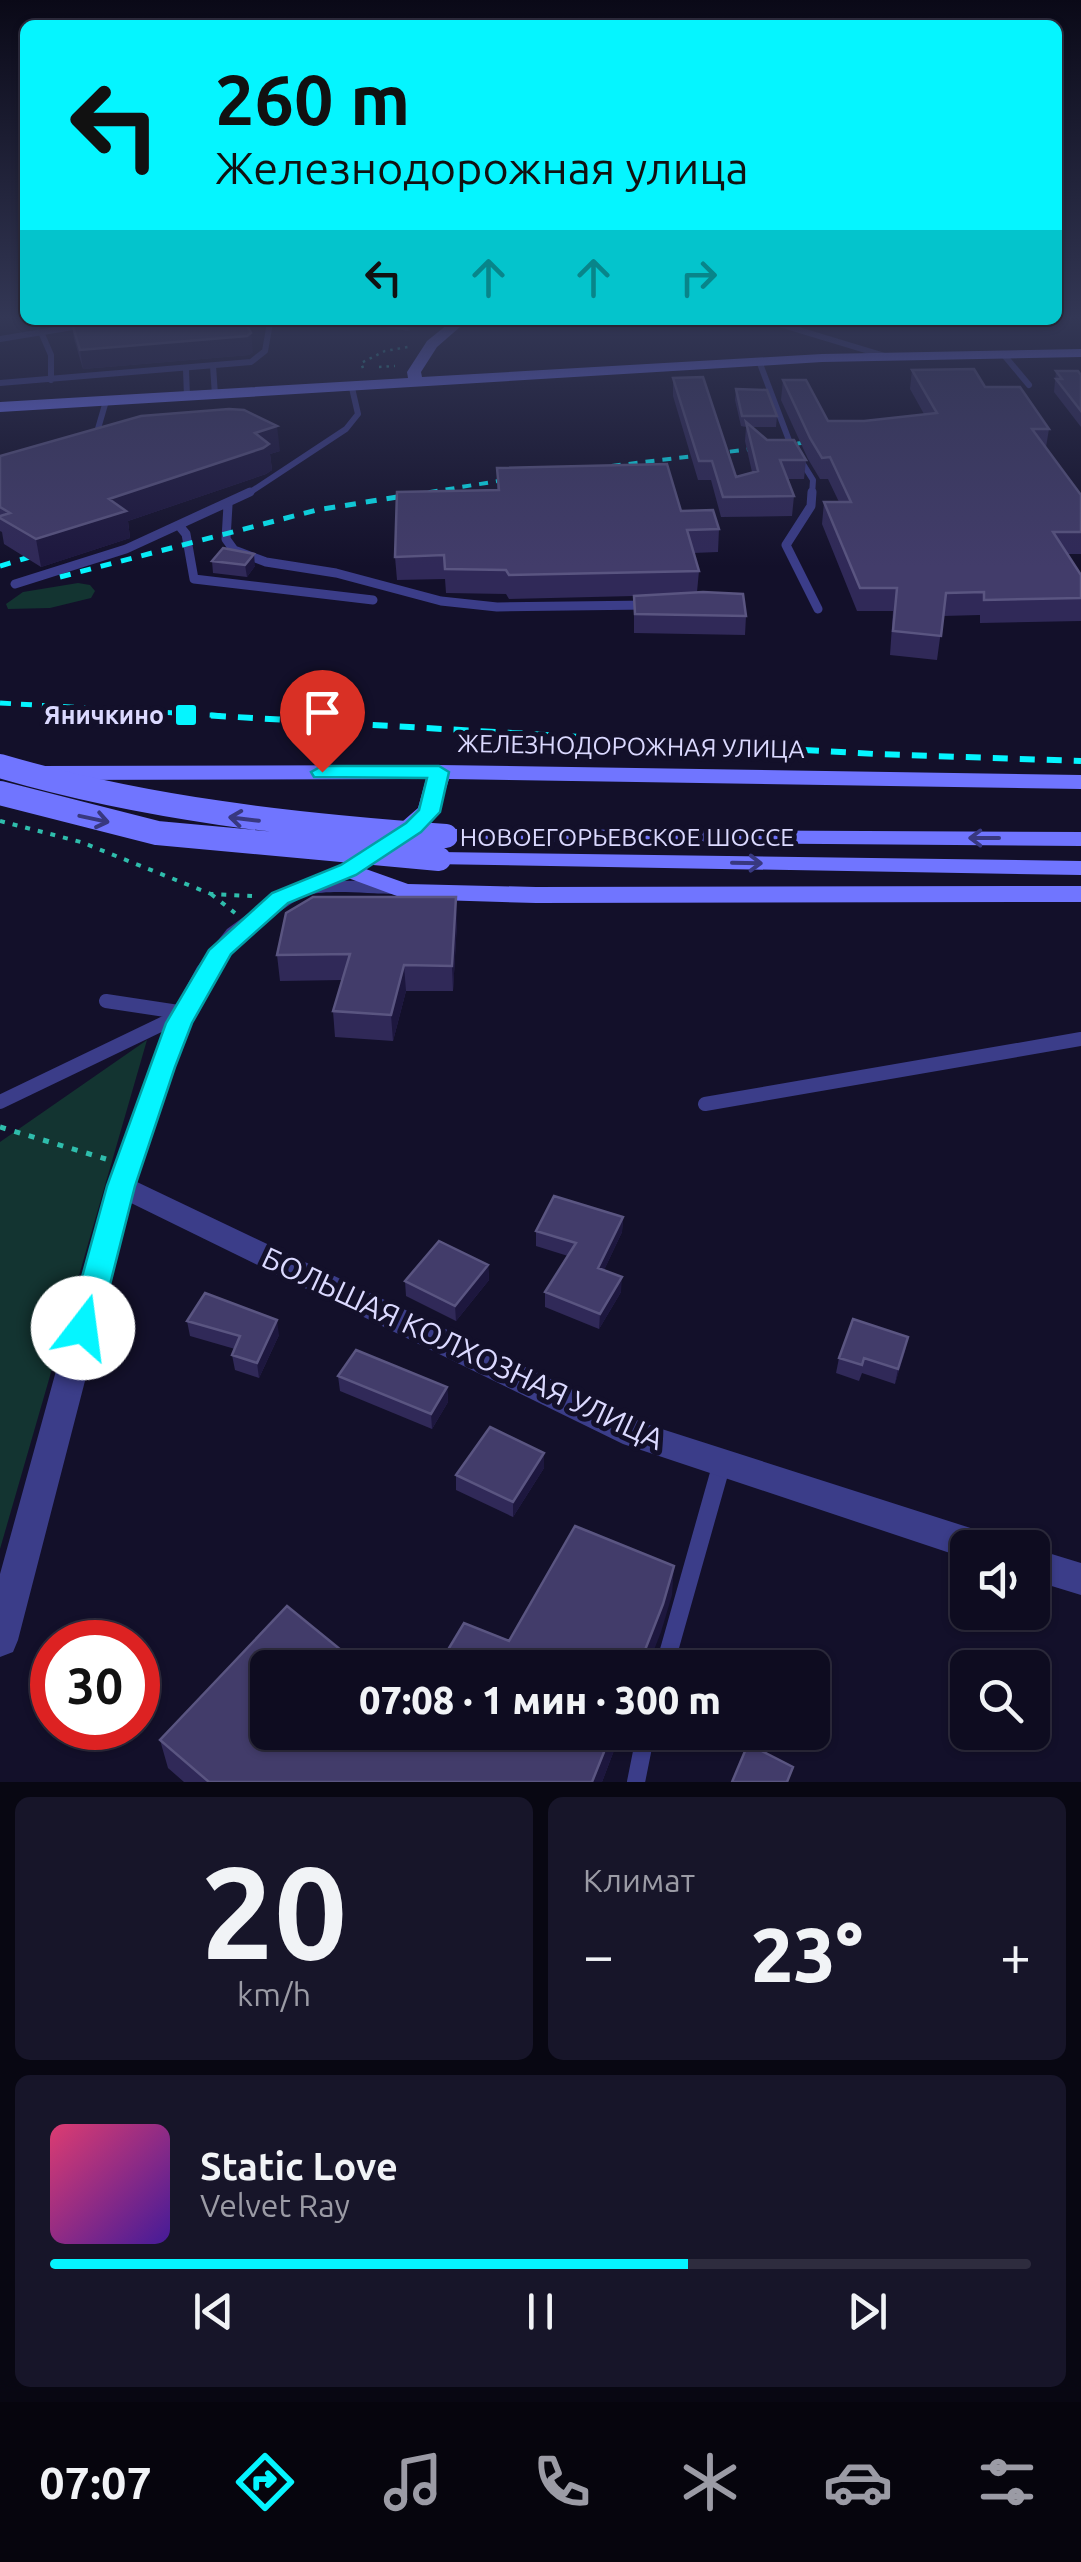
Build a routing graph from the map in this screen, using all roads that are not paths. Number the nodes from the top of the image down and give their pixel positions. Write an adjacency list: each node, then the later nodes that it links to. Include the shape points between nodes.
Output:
1 (136, 400): 4 (main road)
2 (355, 400): 7 (lane, via 358,414 346,432)
3 (774, 400): 12 (lane, via 812,480 811,506 786,545)
4 (106, 402): 5 (main road); 6 (lane, via 98,438)
5 (0, 407)
6 (82, 443)
7 (228, 505): 8 (lane); 11 (lane, via 226,538 234,550 266,562 441,601)
8 (180, 528): 9 (lane); 10 (lane, via 194,578)
9 (16, 584)
10 (373, 600)
11 (660, 605)
12 (818, 609)
13 (0, 770): 14 (main road, ЖЕЛЕЗНОДОРОЖНАЯ УЛИЦА); 18 (main road, НОВОЕГОРЬЕВСКОЕ ШОССЕ, one-way to 13, bridge, via 175,811)
14 (439, 772): 15 (main road, ЖЕЛЕЗНОДОРОЖНАЯ УЛИЦА); 20 (main road, via 429,812)
15 (1081, 782)
16 (0, 793): 18 (main road, НОВОЕГОРЬЕВСКОЕ ШОССЕ, one-way to 18, bridge, via 158,833)
17 (1081, 839): 18 (main road, НОВОЕГОРЬЕВСКОЕ ШОССЕ, one-way to 18)
18 (442, 847): 19 (main road, НОВОЕГОРЬЕВСКОЕ ШОССЕ, one-way to 19)
19 (1081, 868)
20 (348, 870): 21 (main road); 22 (street)
21 (394, 887): 22 (street); 23 (main road, via 536,895)
22 (290, 893): 25 (street, via 221,950)
23 (1081, 894)
24 (106, 1001): 25 (lane)
25 (185, 1013): 27 (lane); 29 (street)
26 (1081, 1040): 28 (lane)
27 (0, 1102)
28 (704, 1104)
29 (125, 1176): 30 (street, БОЛЬШАЯ КОЛХОЗНАЯ УЛИЦА, via 634,1434); 34 (street)
30 (722, 1463): 31 (street, БОЛЬШАЯ КОЛХОЗНАЯ УЛИЦА); 35 (lane)
31 (950, 1537)
32 (1050, 1570): 33 (street)
33 (1081, 1579)
34 (0, 1640)
35 (669, 1650)
36 (642, 1750): 37 (lane)
37 (636, 1782)

